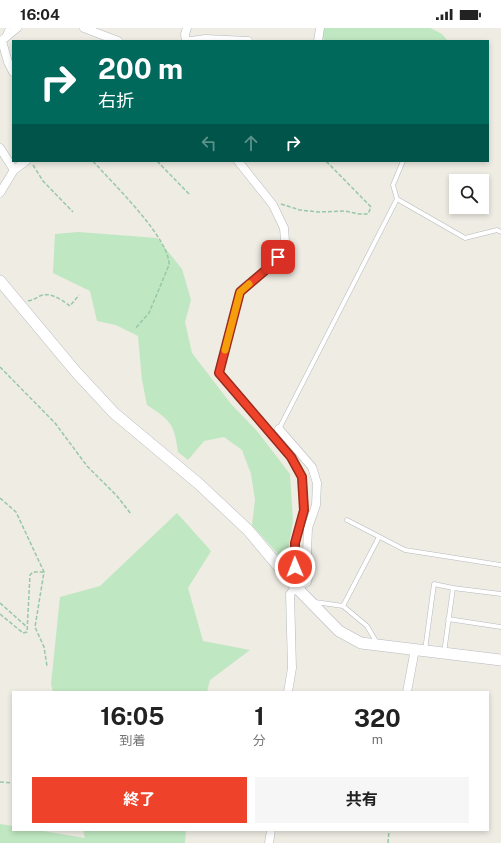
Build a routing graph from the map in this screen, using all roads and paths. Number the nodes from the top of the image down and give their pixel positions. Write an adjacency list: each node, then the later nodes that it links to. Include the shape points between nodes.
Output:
1 (8, 28): 11 (lane)
2 (17, 28): 11 (street)
3 (84, 28): 6 (street)
4 (187, 28): 7 (street)
5 (320, 28): 10 (street)
6 (115, 40)
7 (186, 40)
8 (198, 40): 9 (street)
9 (226, 40)
10 (318, 40)
11 (1, 42): 12 (street)
12 (12, 70)
13 (0, 148): 21 (street)
14 (25, 162): 21 (street)
15 (32, 162): 26 (path, via 42,181)
16 (94, 162): 31 (path, via 152,228 169,258 169,265 149,313)
17 (158, 162): 23 (path)
18 (239, 162): 25 (street)
19 (327, 162): 25 (path, via 371,207 368,214 300,210)
20 (403, 162): 24 (lane, via 394,185)
21 (14, 170): 22 (street)
22 (0, 193)
23 (190, 194)
24 (397, 199): 27 (lane, via 465,238 497,230); 33 (lane)
25 (270, 200): 40 (street, via 284,228 286,241 278,257 240,292 219,373 291,457 302,477 304,510 295,543)
26 (73, 212)
27 (501, 232)
28 (0, 281): 30 (street)
29 (79, 295): 30 (path, via 70,306 50,294 34,300)
30 (19, 301): 40 (street, via 76,372 114,413 199,484 248,530)
31 (135, 329)
32 (0, 367): 35 (path, via 55,423 87,466 118,496)
33 (279, 429): 40 (street, via 312,467 317,483 316,505 308,536 310,570 306,582)
34 (0, 498): 39 (path, via 16,512)
35 (131, 514)
36 (347, 520): 37 (lane)
37 (378, 537): 38 (lane, via 405,550); 45 (lane)
38 (501, 565)
39 (44, 572): 48 (path, via 33,572 30,575); 54 (path, via 35,627 44,647)
40 (294, 584): 43 (street); 55 (street, via 290,594 292,668)
41 (453, 588): 42 (lane); 47 (lane); 51 (lane, via 434,584)
42 (501, 594)
43 (312, 602): 45 (lane); 50 (street, via 340,631 361,643)
44 (0, 603): 48 (path)
45 (343, 606): 50 (lane, via 366,626)
46 (0, 614): 48 (path, via 23,633 27,632)
47 (448, 619): 49 (lane); 52 (lane)
48 (27, 627)
49 (501, 627)
50 (379, 647): 51 (street)
51 (420, 650): 52 (street); 56 (street)
52 (444, 653): 53 (street)
53 (501, 660)
54 (47, 666)
55 (288, 691)
56 (406, 691)
57 (0, 782): 58 (path)
58 (12, 783)
59 (271, 831): 61 (street)
60 (390, 831): 62 (path)
61 (270, 843)
62 (388, 843)

